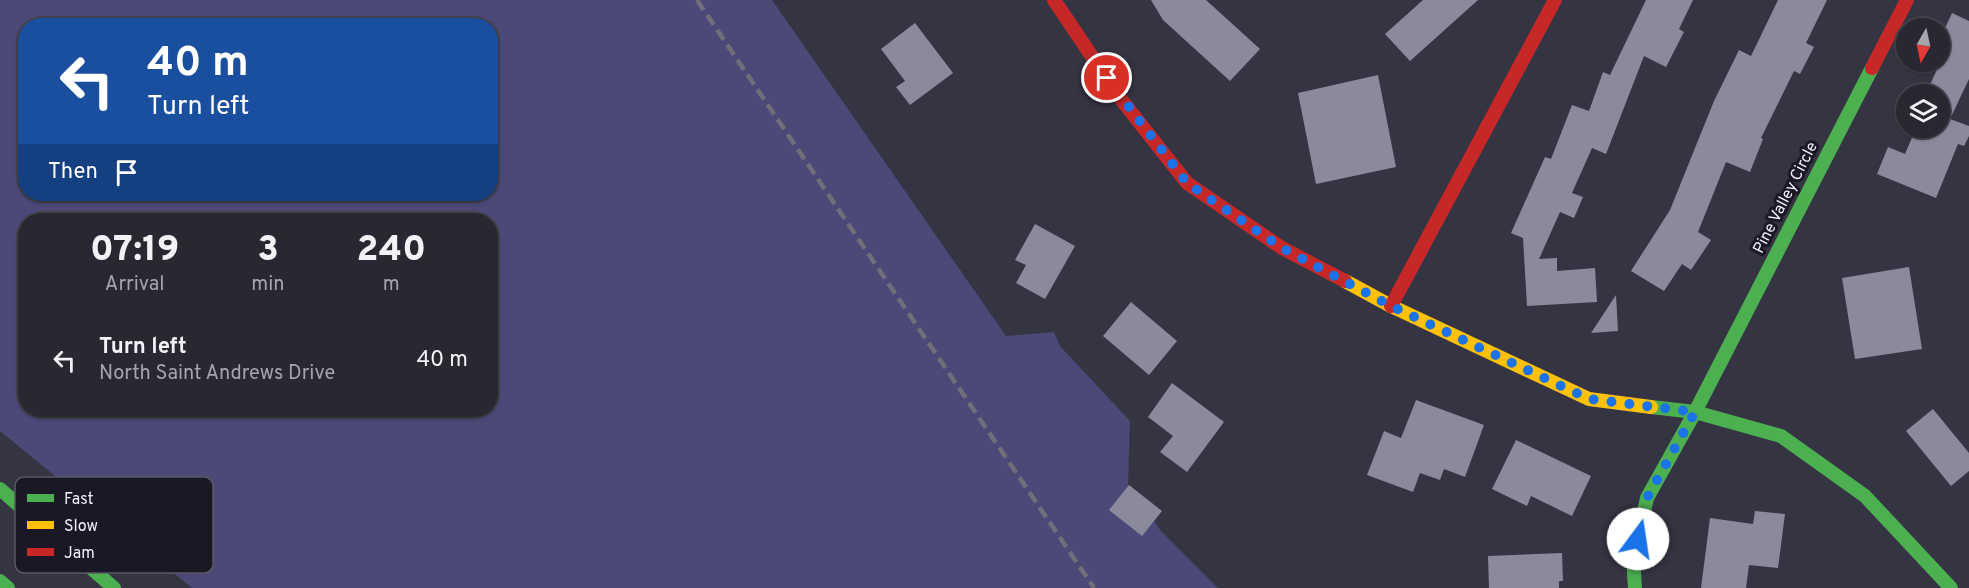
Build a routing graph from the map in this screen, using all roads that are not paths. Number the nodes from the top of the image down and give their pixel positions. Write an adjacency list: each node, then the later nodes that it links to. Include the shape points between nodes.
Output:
1 (1054, 0): 4 (street, via 1120,98 1187,183 1282,248)
2 (1555, 0): 4 (street)
3 (1907, 0): 5 (street, Pine Valley Circle)
4 (1391, 306): 5 (street, via 1589,399)
5 (1695, 412): 12 (street, Pine Valley Circle, via 1647,498 1633,560); 13 (street, via 1781,436 1865,495)
6 (0, 489): 7 (street)
7 (15, 502)
8 (97, 573): 11 (street)
9 (0, 581): 10 (street)
10 (8, 588)
11 (114, 588)
12 (1635, 588)
13 (1951, 588)

